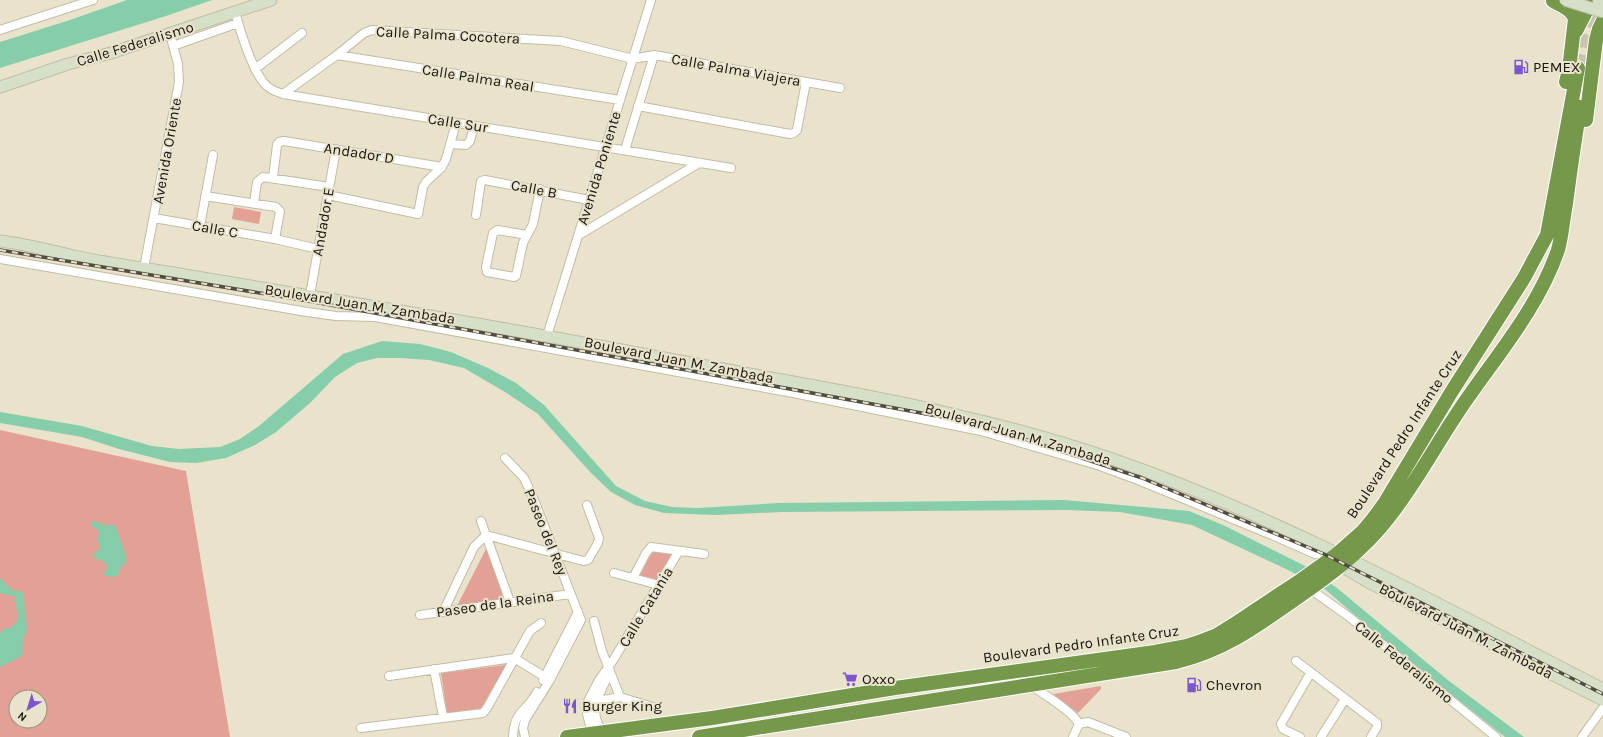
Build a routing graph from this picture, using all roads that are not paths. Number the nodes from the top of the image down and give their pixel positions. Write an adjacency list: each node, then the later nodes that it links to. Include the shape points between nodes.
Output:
1 (94, 0): 13 (street)
2 (271, 0): 8 (street, Calle Federalismo)
3 (651, 0): 21 (street, Avenida Poniente)
4 (1555, 0): 7 (highway); 9 (street, bridge); 20 (highway, via 1574,15)
5 (1598, 0): 6 (street, bridge)
6 (1603, 2)
7 (1589, 6): 10 (highway); 20 (highway, via 1576,30)
8 (235, 12): 12 (street, Calle Sur); 15 (street, Calle Federalismo)
9 (1603, 12)
10 (1603, 17)
11 (1603, 21): 16 (highway, via 1599,30)
12 (238, 23): 17 (street); 22 (street, Calle Sur)
13 (0, 30)
14 (302, 33): 22 (street)
15 (170, 34): 17 (street, Avenida Oriente); 25 (street, Calle Federalismo)
16 (1600, 35): 23 (highway)
17 (173, 46): 47 (street, Avenida Oriente, via 179,82)
18 (337, 55): 21 (street, Calle Palma Cocotera, via 364,32 372,30 561,41); 27 (street, Calle Palma Cocotera); 28 (street, Calle Palma Real)
19 (654, 55): 21 (street, Calle Palma Viajera); 24 (street, Calle Palma Viajera); 29 (street)
20 (1570, 55): 23 (highway)
21 (633, 58): 28 (street, Avenida Poniente)
22 (255, 69): 27 (street, Calle Sur, via 264,83)
23 (1581, 69): 65 (highway, Boulevard Pedro Infante Cruz, via 1538,236 1538,252 1384,504); 65 (highway, Boulevard Pedro Infante Cruz, via 1573,204 1567,230 1536,298 1511,339 1468,396 1396,508 1375,534)
24 (806, 82): 26 (street, Calle Palma Viajera); 29 (street, via 797,130 790,134)
25 (0, 87)
26 (840, 88)
27 (283, 94): 30 (street, Calle Sur)
28 (620, 100): 33 (street, Avenida Poniente)
29 (638, 106): 35 (street)
30 (456, 123): 31 (street, Calle Sur); 32 (street)
31 (474, 126): 32 (street, via 470,141 466,145); 33 (street, Calle Sur)
32 (450, 144): 38 (street)
33 (605, 147): 35 (street, Calle Sur); 44 (street, Avenida Poniente)
34 (336, 149): 38 (street, Andador D); 40 (street, Andador D, via 279,142); 42 (street, Andador E)
35 (625, 150): 37 (street, Calle Sur)
36 (213, 155): 43 (street)
37 (699, 163): 39 (street, Calle Sur); 49 (street)
38 (442, 167): 42 (street, via 423,187 418,214)
39 (731, 168)
40 (273, 178): 42 (street); 45 (street, via 263,177 257,182)
41 (540, 189): 44 (street, Calle B); 46 (street, Calle B, via 481,181); 50 (street, via 533,224)
42 (329, 191): 53 (street, Andador E)
43 (205, 196): 45 (street); 48 (street)
44 (589, 200): 49 (street, Avenida Poniente)
45 (254, 203): 51 (street, via 272,205 279,209)
46 (476, 214)
47 (154, 218): 48 (street, Calle C); 55 (street, Avenida Oriente)
48 (200, 226): 51 (street, Calle C)
49 (579, 235): 57 (street, Avenida Poniente)
50 (527, 236): 50 (street, via 498,230 492,233 487,272 514,277)
51 (275, 239): 53 (street, Calle C)
52 (0, 241): 55 (street, Boulevard Juan M. Zambada, via 28,244 74,256)
53 (318, 249): 56 (street, Andador E)
54 (0, 259): 65 (street, Boulevard Juan M. Zambada, via 307,312 375,317 793,393 967,428 1098,465 1315,554)
55 (144, 268): 56 (street, Boulevard Juan M. Zambada)
56 (310, 295): 57 (street, Boulevard Juan M. Zambada)
57 (548, 336): 65 (street, Boulevard Juan M. Zambada, via 860,394 946,411 995,424 1140,469 1237,508)
58 (504, 458): 64 (street, Paseo del Rey, via 528,485)
59 (587, 505): 64 (street, via 599,538 590,558 583,561)
60 (481, 521): 61 (street)
61 (485, 536): 64 (street); 71 (street); 72 (street, via 474,547)
62 (679, 551): 63 (street); 67 (street, via 649,548); 68 (street, Calle Catania)
63 (704, 554)
64 (556, 555): 70 (street, Paseo del Rey)
65 (1343, 559): 69 (highway, Boulevard Pedro Infante Cruz); 84 (street, Boulevard Juan M. Zambada); 87 (street, Boulevard Juan M. Zambada, via 1348,570 1368,582)
66 (614, 573): 67 (street)
67 (633, 578): 68 (street)
68 (659, 585): 78 (street, Calle Catania)
69 (1309, 585): 83 (highway, Boulevard Pedro Infante Cruz, via 1251,630 1215,650 1176,662); 94 (highway, Boulevard Pedro Infante Cruz, via 1217,635 1187,646 895,688); 104 (street, Calle Federalismo)
70 (570, 594): 71 (street, Paseo de la Reina); 82 (street, Paseo del Rey, via 578,612)
71 (510, 602): 72 (street, Paseo de la Reina)
72 (443, 612): 73 (street, Paseo de la Reina)
73 (420, 615)
74 (594, 621): 78 (street, via 602,651)
75 (541, 623): 76 (street, via 530,631)
76 (514, 658): 79 (street); 82 (street); 91 (street, via 483,713)
77 (1296, 661): 80 (street)
78 (610, 667): 85 (street); 88 (street, Calle Catania)
79 (434, 669): 81 (street); 91 (street)
80 (1310, 672): 86 (street); 101 (street, via 1281,724 1283,729)
81 (389, 676)
82 (548, 678): 95 (street, Paseo del Rey, via 515,721); 96 (street, Paseo del Rey, via 538,702 525,720)
83 (1030, 685): 92 (street, via 1063,707); 98 (highway, Boulevard Pedro Infante Cruz)
84 (1603, 688)
85 (620, 697): 88 (street); 89 (street)
86 (1345, 699): 102 (street); 103 (street, via 1377,723)
87 (1603, 700)
88 (591, 702): 94 (street)
89 (653, 707)
90 (1603, 708): 105 (street)
91 (443, 718): 93 (street)
92 (1079, 724): 99 (street); 100 (street, via 1088,722)
93 (361, 728)
94 (597, 735): 97 (highway, Boulevard Pedro Infante Cruz)
95 (513, 737)
96 (525, 737)
97 (567, 737)
98 (699, 737)
99 (1073, 737)
100 (1126, 737)
101 (1300, 737)
102 (1321, 737)
103 (1371, 737)
104 (1496, 737)
105 (1582, 737)

